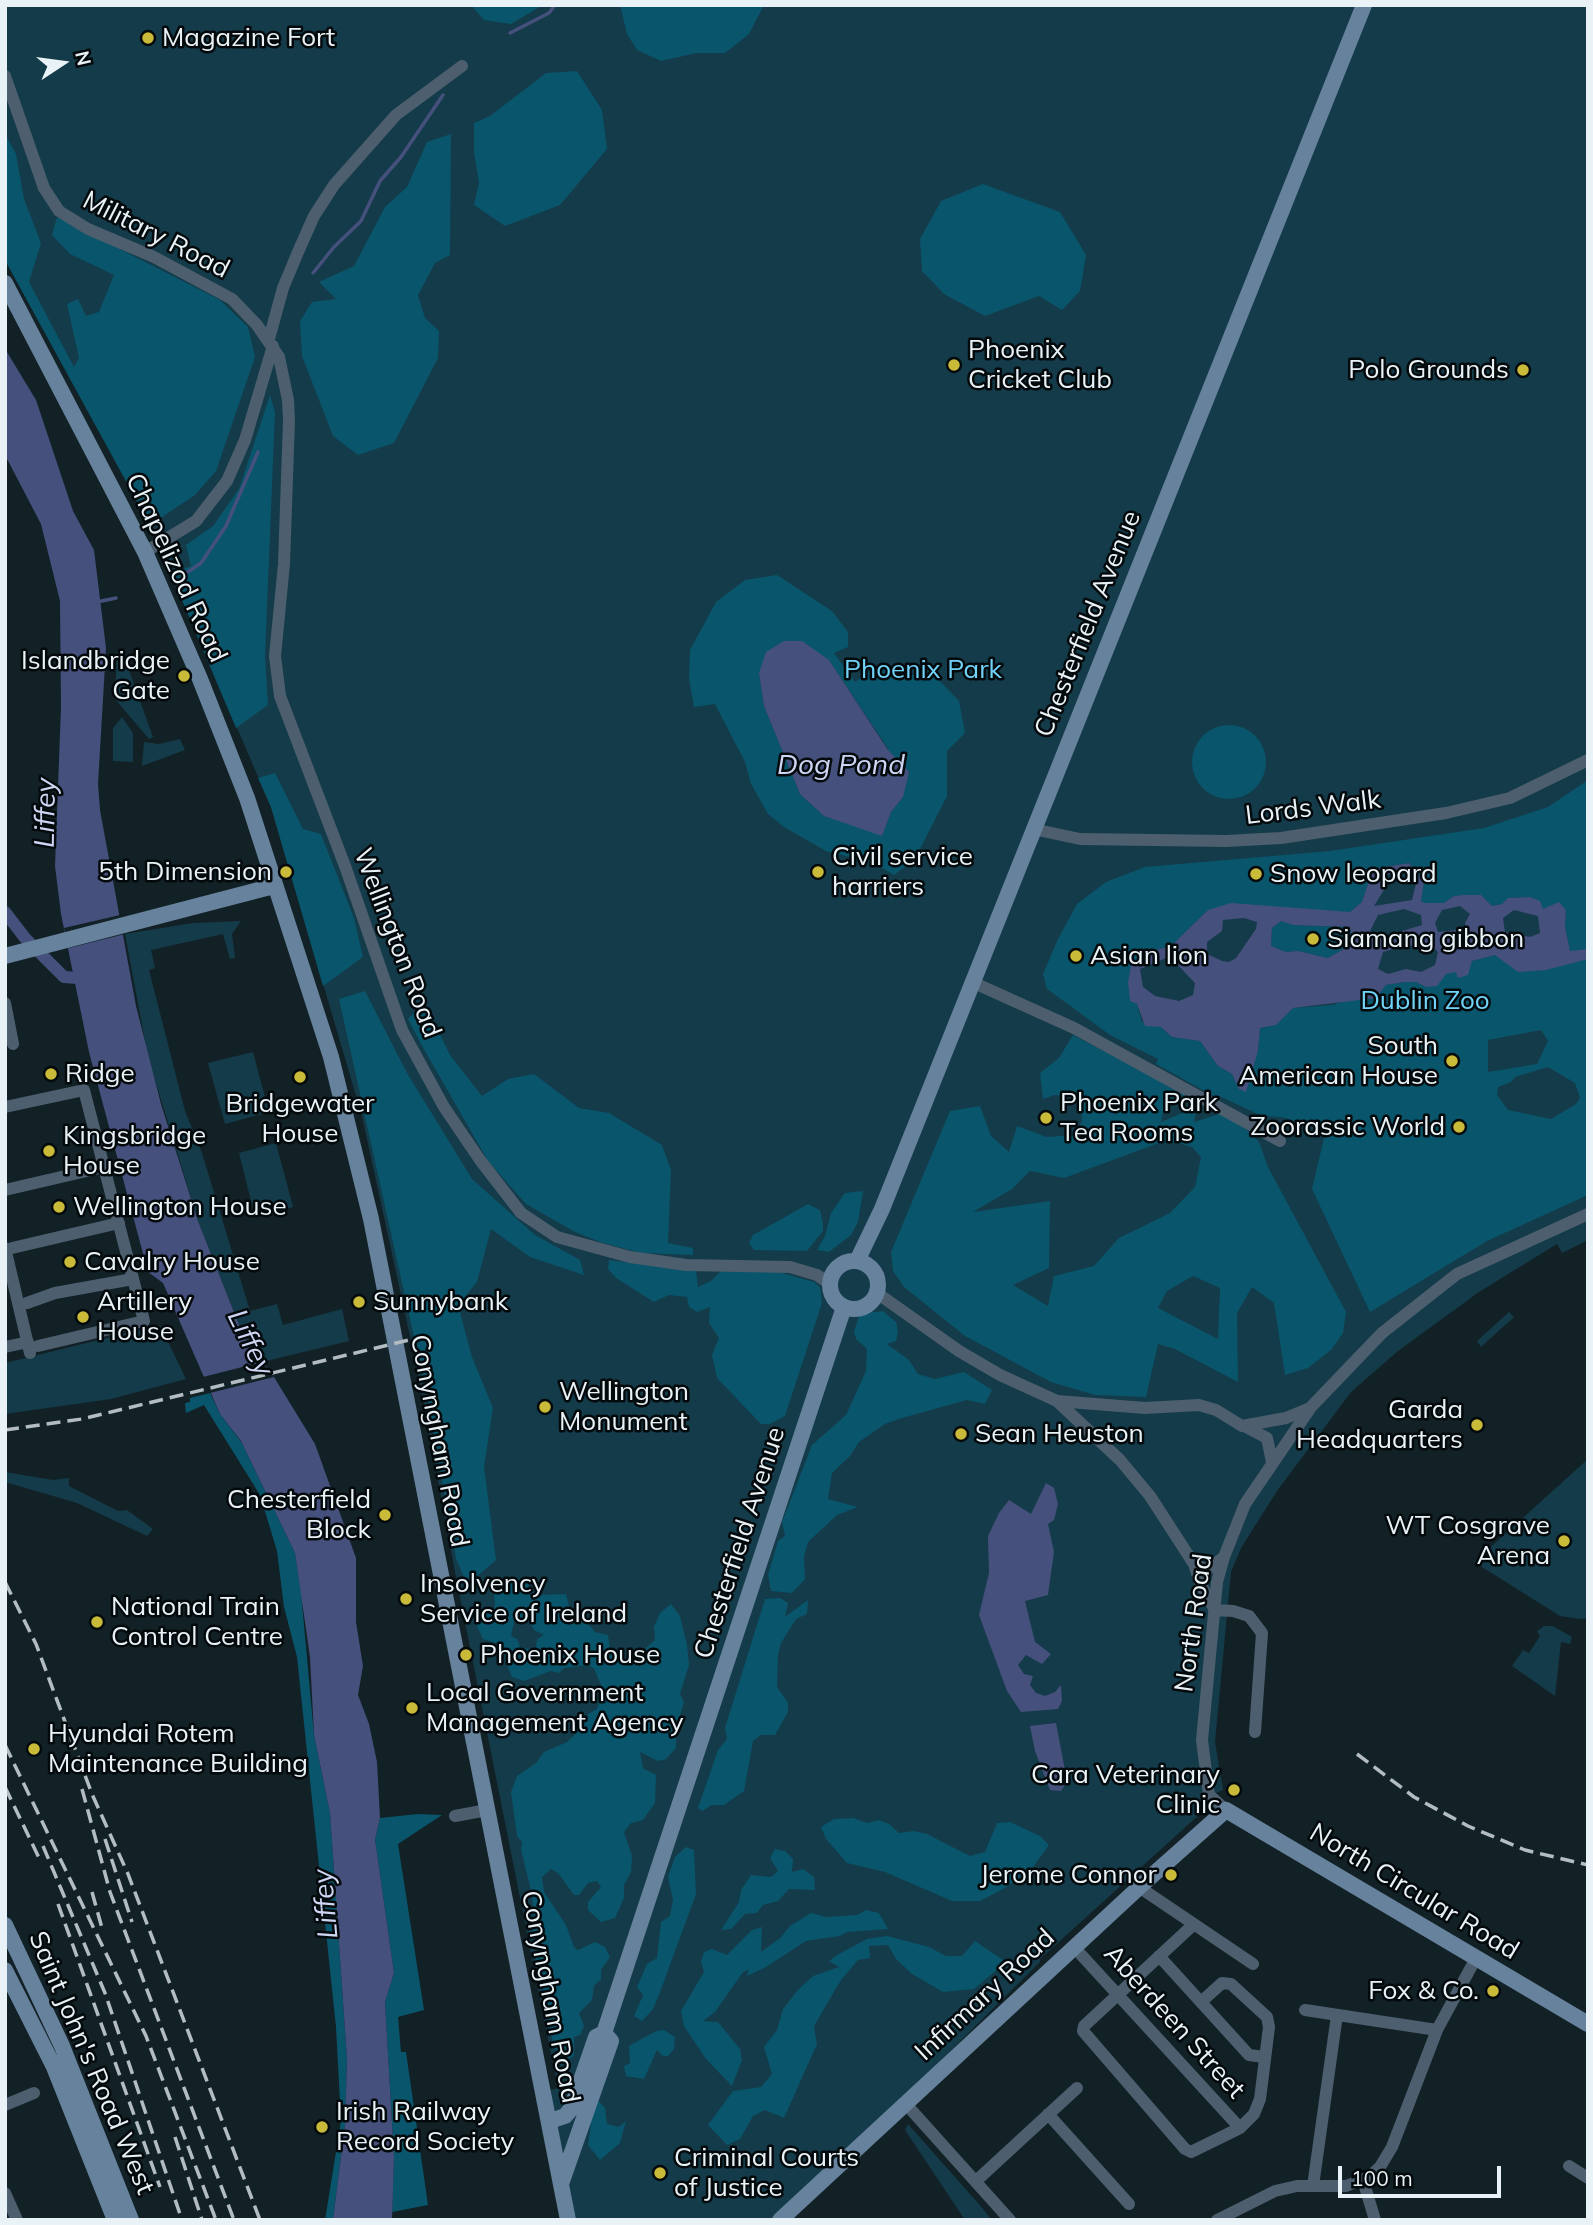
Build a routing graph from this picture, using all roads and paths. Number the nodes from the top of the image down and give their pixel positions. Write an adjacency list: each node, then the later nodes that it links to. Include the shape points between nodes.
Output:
1 (1364, 5): 8 (main road, Chesterfield Avenue)
2 (462, 66): 5 (street, via 396,115 334,185 293,264)
3 (5, 76): 5 (street, Military Road, via 41,181 60,211 88,229 214,288 250,316)
4 (5, 283): 6 (main road, Chapelizod Road)
5 (271, 343): 6 (street, via 236,465 204,513); 23 (street, Wellington Road, via 285,378 289,420 284,564 275,656 280,696 402,1030 444,1107 521,1213 557,1237 630,1257 686,1265 790,1267)
6 (145, 552): 9 (main road, Chapelizod Road, via 247,798)
7 (1588, 760): 8 (street, Lords Walk, via 1510,798 1446,813 1281,838 1080,839)
8 (1033, 829): 11 (main road, Chesterfield Avenue)
9 (274, 886): 10 (main road); 40 (main road, Conyngham Road, via 345,1109)
10 (5, 956)
11 (972, 982): 15 (street, via 1074,1028); 21 (main road, Chesterfield Avenue, via 883,1209)
12 (5, 1003): 13 (street)
13 (13, 1044)
14 (5, 1106): 16 (street, via 84,1090)
15 (1280, 1141)
16 (104, 1167): 17 (street); 19 (street)
17 (5, 1190)
18 (1588, 1214): 31 (street, North Road, via 1457,1274 1382,1333)
19 (119, 1223): 20 (street); 22 (street)
20 (9, 1248): 28 (street)
21 (857, 1261): 23 (main road, via 835,1269); 24 (main road, via 874,1272)
22 (133, 1279): 25 (street, via 55,1293); 28 (street, via 144,1321)
23 (830, 1284): 26 (main road, via 833,1298)
24 (877, 1293): 26 (main road, via 860,1309); 29 (street, via 959,1351)
25 (27, 1303)
26 (844, 1307): 56 (main road, Chesterfield Avenue)
27 (5, 1347): 28 (street)
28 (32, 1347)
29 (1057, 1401): 30 (street); 33 (street)
30 (1094, 1402): 32 (street, via 1145,1408 1199,1405); 33 (street, via 1083,1413)
31 (1311, 1407): 32 (street, via 1286,1418); 34 (street, North Road)
32 (1242, 1426): 34 (street, via 1267,1438)
33 (1088, 1428): 36 (street, via 1150,1496)
34 (1272, 1462): 35 (street, North Road, via 1245,1504)
35 (1224, 1557): 36 (street, via 1207,1570); 37 (street, North Road)
36 (1194, 1564): 37 (street)
37 (1215, 1611): 38 (street, via 1249,1616 1262,1633); 39 (street, North Road, via 1202,1740 1204,1769)
38 (1255, 1732)
39 (1221, 1806): 42 (main road, Infirmary Road); 47 (main road, North Circular Road)
40 (486, 1810): 41 (street); 63 (main road, Conyngham Road)
41 (455, 1816)
42 (1139, 1887): 44 (street); 45 (main road, Infirmary Road)
43 (5, 1925): 75 (main road, Saint John's Road West, via 62,2046)
44 (1193, 1925): 46 (street); 48 (street)
45 (1074, 1947): 50 (street, Aberdeen Street); 60 (main road, Infirmary Road)
46 (1159, 1956): 50 (street); 51 (street)
47 (1476, 1958): 54 (main road, North Circular Road); 55 (street)
48 (1253, 1964)
49 (5, 1970): 74 (main road, Saint John's Road West, via 54,2067)
50 (1119, 1993): 64 (street, Aberdeen Street); 64 (street, via 1083,2031 1167,2129 1191,2151)
51 (1201, 2002): 57 (street, via 1249,2055); 57 (street, via 1223,1983 1231,1984 1267,2017)
52 (1305, 2010): 53 (street)
53 (1337, 2015): 55 (street); 70 (street)
54 (1588, 2024)
55 (1437, 2030): 67 (street, via 1387,2157)
56 (604, 2033): 63 (main road, Chesterfield Avenue, via 596,2037 571,2109); 68 (main road, Chesterfield Avenue, via 611,2041)
57 (1264, 2057): 64 (street, via 1257,2108)
58 (1077, 2088): 62 (street)
59 (34, 2093): 61 (street)
60 (905, 2103): 69 (street); 77 (main road, Infirmary Road)
61 (5, 2105)
62 (1048, 2114): 69 (street); 72 (street)
63 (550, 2121): 68 (main road, Conyngham Road)
64 (1240, 2128)
65 (1569, 2166): 66 (street)
66 (1588, 2178)
67 (1363, 2180): 70 (street, via 1340,2187); 80 (street)
68 (562, 2181): 76 (main road, Conyngham Road)
69 (976, 2181): 78 (street)
70 (1313, 2186): 79 (street, via 1275,2191)
71 (5, 2193): 73 (street)
72 (1129, 2204)
73 (17, 2220)
74 (115, 2220)
75 (131, 2220)
76 (568, 2220)
77 (780, 2220)
78 (1010, 2220)
79 (1217, 2220)
80 (1375, 2220)

